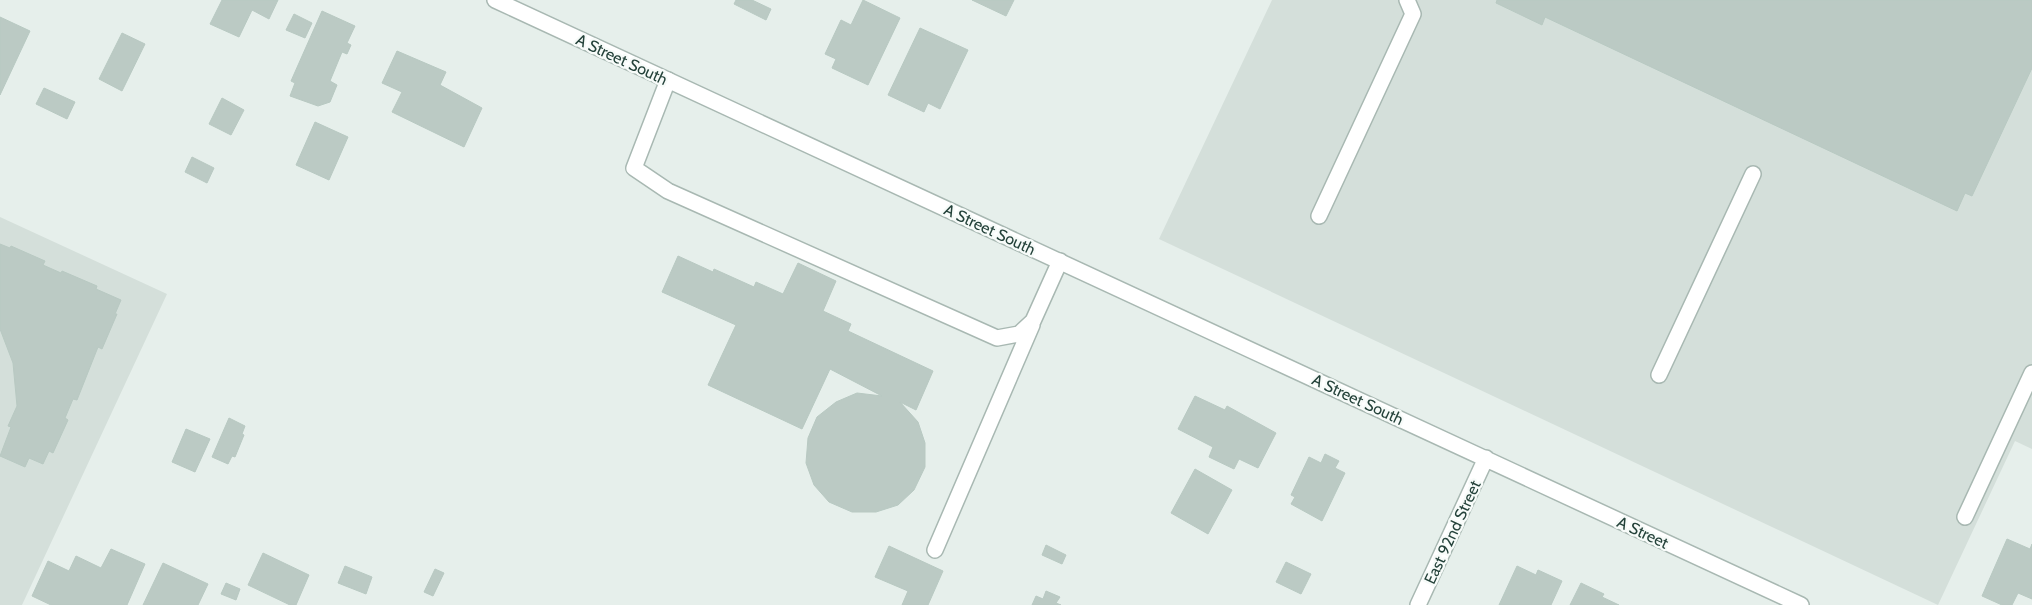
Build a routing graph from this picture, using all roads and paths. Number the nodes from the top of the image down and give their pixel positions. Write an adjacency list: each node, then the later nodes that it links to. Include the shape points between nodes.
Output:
1 (494, 0): 3 (street, A Street South)
2 (1407, 0): 5 (street, via 1413,14)
3 (668, 80): 6 (street, A Street South); 7 (street, via 634,168 668,191 997,338 1019,334)
4 (1753, 174): 9 (street)
5 (1319, 216)
6 (1060, 261): 7 (street); 10 (street, A Street South)
7 (1033, 321): 12 (street)
8 (2032, 373): 11 (street)
9 (1659, 375)
10 (1486, 458): 13 (street, East 92nd Street); 14 (street, A Street)
11 (1965, 517)
12 (936, 550)
13 (1418, 605)
14 (1801, 605)

